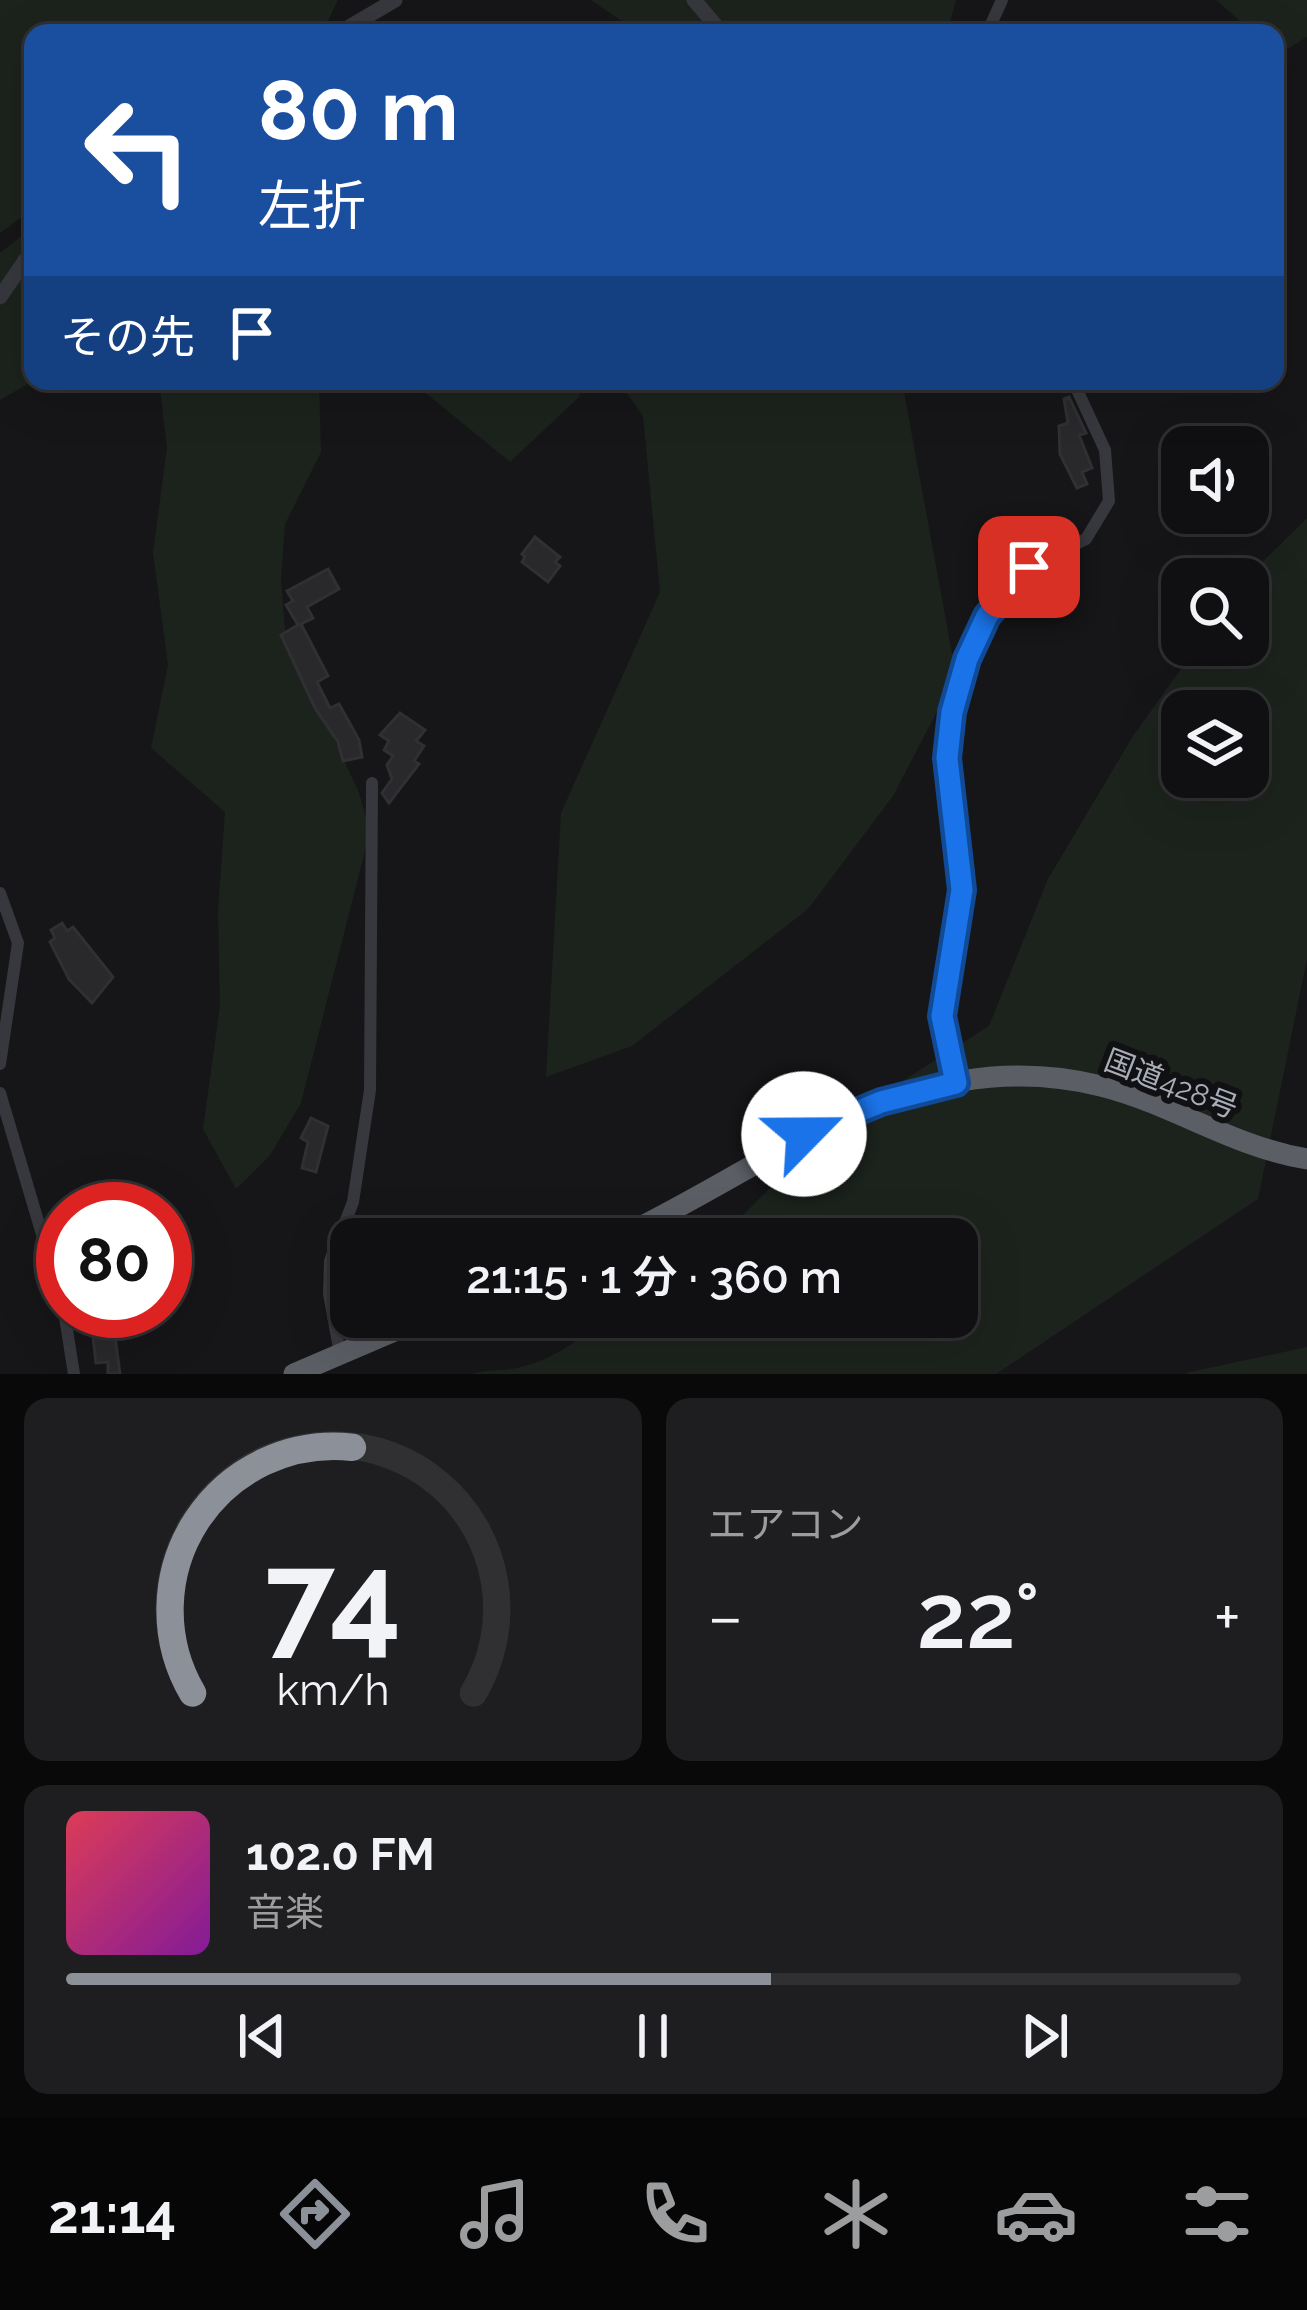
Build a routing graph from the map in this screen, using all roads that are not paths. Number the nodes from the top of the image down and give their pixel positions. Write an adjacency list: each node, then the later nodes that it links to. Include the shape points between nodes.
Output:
1 (395, 0): 3 (street)
2 (694, 0): 4 (street)
3 (354, 24)
4 (714, 24)
5 (24, 262): 6 (street)
6 (0, 297)
7 (1077, 390): 11 (street, via 1106,450 1109,501 1086,539 1029,567 987,616 952,712 947,758 962,890 942,1016)
8 (372, 783): 18 (street, via 370,1090 352,1202 330,1261)
9 (0, 892): 10 (street, via 18,943)
10 (0, 1064)
11 (956, 1083): 13 (highway, 国道428号, via 1029,1076 1102,1086 1224,1137); 15 (highway, 国道428号, via 804,1134)
12 (0, 1093): 14 (street)
13 (1307, 1159)
14 (36, 1214)
15 (654, 1218)
16 (69, 1338): 19 (street)
17 (378, 1338): 18 (highway)
18 (340, 1354): 20 (highway)
19 (74, 1374)
20 (294, 1374)

